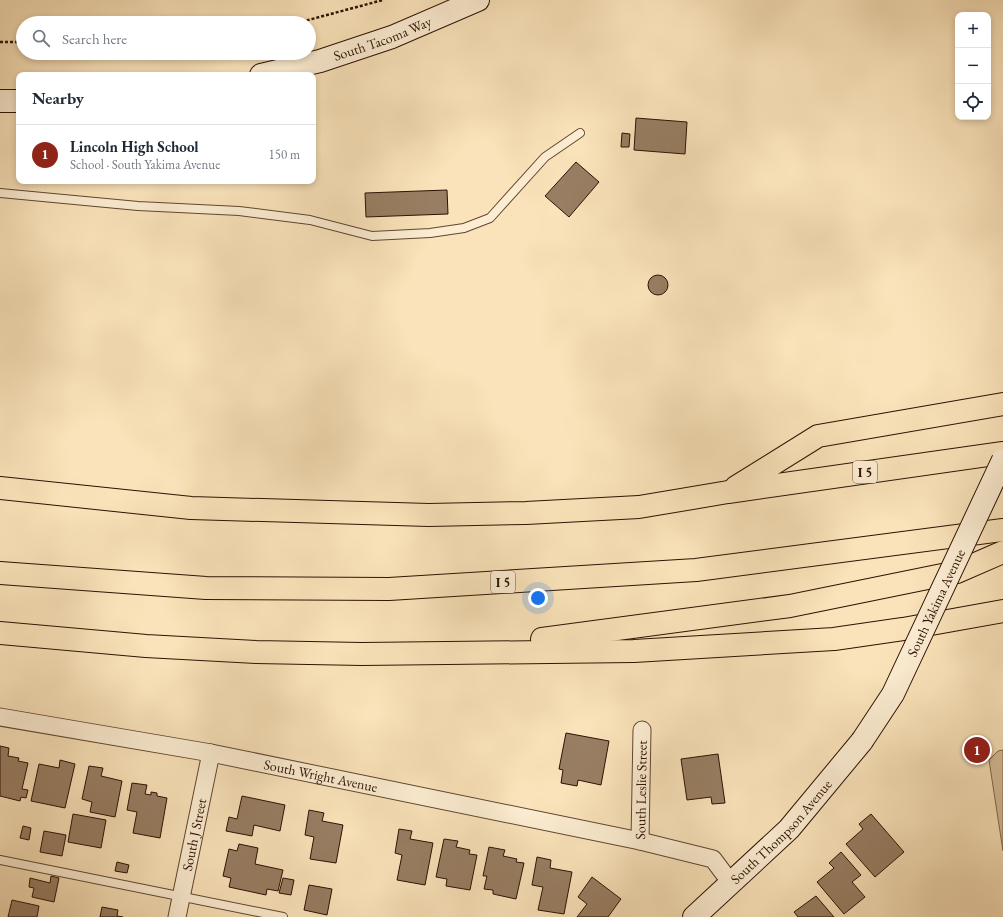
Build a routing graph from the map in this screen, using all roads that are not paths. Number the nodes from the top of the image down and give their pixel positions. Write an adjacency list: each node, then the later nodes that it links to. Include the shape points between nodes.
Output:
1 (478, 0): 2 (main road, South Tacoma Way, via 392,37 320,61)
2 (274, 72)
3 (0, 101): 4 (main road)
4 (16, 101)
5 (580, 133): 6 (lane, via 545,157 490,218 464,228 430,233 372,236 310,220 239,211 138,206)
6 (0, 193)
7 (1003, 404): 11 (highway, via 818,436)
8 (1003, 453): 11 (highway, I 5)
9 (1003, 460): 20 (main road, South Yakima Avenue, bridge, via 893,694)
10 (0, 488): 11 (highway, I 5, via 191,508 429,515 639,507)
11 (728, 492)
12 (1003, 530): 14 (highway, I 5, via 696,570 389,588 206,588)
13 (1003, 552): 17 (highway, via 957,572 790,606)
14 (0, 573)
15 (1003, 611): 17 (highway, via 834,638 634,651)
16 (0, 632): 17 (highway, via 146,646 256,652)
17 (441, 652)
18 (0, 717): 21 (street, South Wright Avenue)
19 (642, 730): 22 (street, South Leslie Street)
20 (862, 741): 24 (main road, South Thompson Avenue, via 789,829)
21 (211, 753): 22 (street, South Wright Avenue); 25 (street, South J Street)
22 (640, 840): 24 (street, South Leslie Street, via 713,859)
23 (0, 860): 25 (lane)
24 (731, 883): 28 (main road, South Thompson Avenue)
25 (181, 897): 26 (street, South J Street); 27 (lane)
26 (177, 917)
27 (283, 917)
28 (694, 917)

